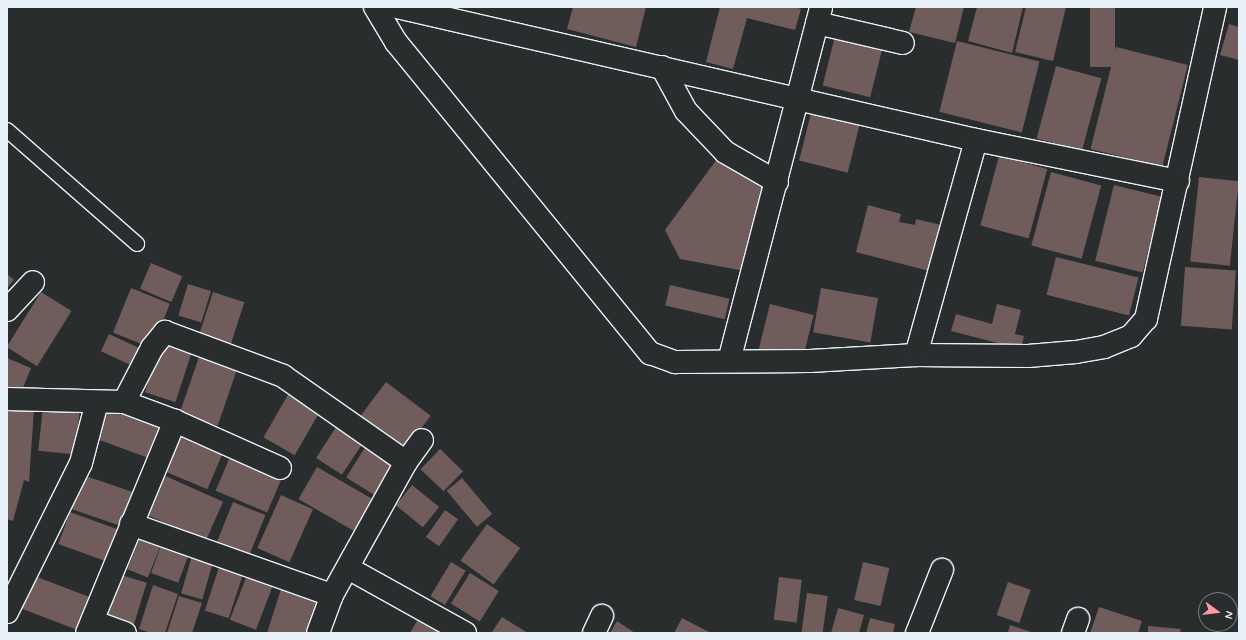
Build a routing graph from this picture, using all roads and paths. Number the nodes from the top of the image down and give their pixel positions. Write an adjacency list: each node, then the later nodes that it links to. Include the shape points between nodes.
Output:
1 (375, 7): 16 (street, via 396,42 650,353 675,362)
2 (397, 7): 6 (street)
3 (1215, 7): 10 (street)
4 (819, 15): 5 (street); 7 (street)
5 (903, 43)
6 (662, 67): 7 (street); 11 (street, via 686,111 725,152)
7 (798, 100): 9 (street); 11 (street)
8 (7, 130): 12 (lane)
9 (976, 140): 10 (street); 15 (street)
10 (1178, 181): 15 (street, via 1146,319 1131,336 1104,347 1076,352 1028,356)
11 (777, 182): 16 (street)
12 (137, 244)
13 (33, 282): 14 (street)
14 (7, 310)
15 (916, 355): 16 (street, via 810,361)
16 (729, 361)
17 (7, 399): 18 (street)
18 (97, 402): 19 (street); 28 (street, via 81,462)
19 (124, 402): 20 (street); 22 (street, via 152,348 165,332 283,376)
20 (176, 421): 23 (street); 24 (street)
21 (422, 440): 22 (street)
22 (406, 462): 25 (street)
23 (280, 468)
24 (131, 524): 27 (street); 29 (street)
25 (348, 568): 27 (street); 32 (street)
26 (942, 570): 33 (street)
27 (332, 595): 31 (street)
28 (7, 612)
29 (89, 627): 30 (street)
30 (125, 633)
31 (318, 633)
32 (465, 633)
33 (917, 633)

